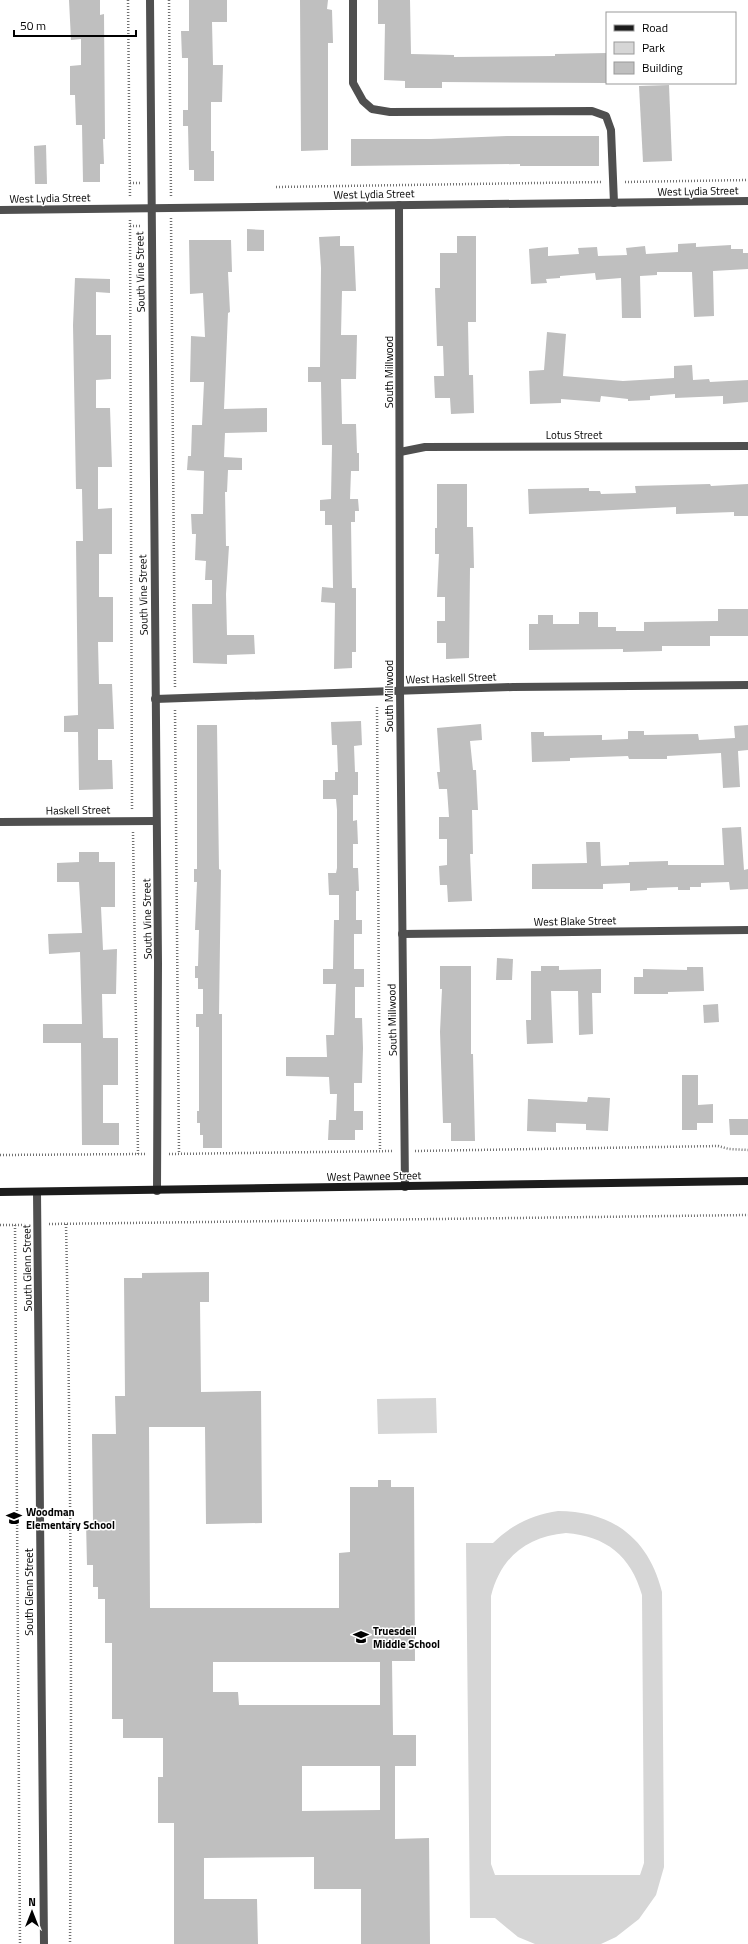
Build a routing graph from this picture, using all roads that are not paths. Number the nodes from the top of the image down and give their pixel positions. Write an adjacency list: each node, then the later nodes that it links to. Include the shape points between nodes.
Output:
1 (150, 0): 6 (street, South Vine Street)
2 (353, 0): 4 (street, via 353,84 363,101 372,109 390,112 592,111 606,116 611,130)
3 (748, 201): 4 (street, West Lydia Street)
4 (614, 203): 5 (street, West Lydia Street)
5 (399, 205): 6 (street, West Lydia Street); 9 (street, South Millwood)
6 (151, 208): 7 (street, West Lydia Street); 12 (street, South Vine Street)
7 (0, 210)
8 (748, 446): 9 (street, Lotus Street, via 425,447)
9 (400, 452): 11 (street, South Millwood)
10 (748, 685): 11 (street, West Haskell Street, via 513,687)
11 (400, 691): 12 (street, West Haskell Street); 16 (street, South Millwood)
12 (155, 698): 13 (street, South Vine Street)
13 (156, 821): 14 (street, Haskell Street); 19 (street, South Vine Street)
14 (0, 822)
15 (748, 930): 16 (street, West Blake Street)
16 (402, 934): 18 (street, South Millwood)
17 (748, 1181): 18 (main road, West Pawnee Street)
18 (405, 1187): 19 (main road, West Pawnee Street)
19 (157, 1191): 21 (main road, West Pawnee Street)
20 (0, 1192): 21 (main road, West Pawnee Street)
21 (37, 1192): 22 (street, South Glenn Street)
22 (44, 1944)

